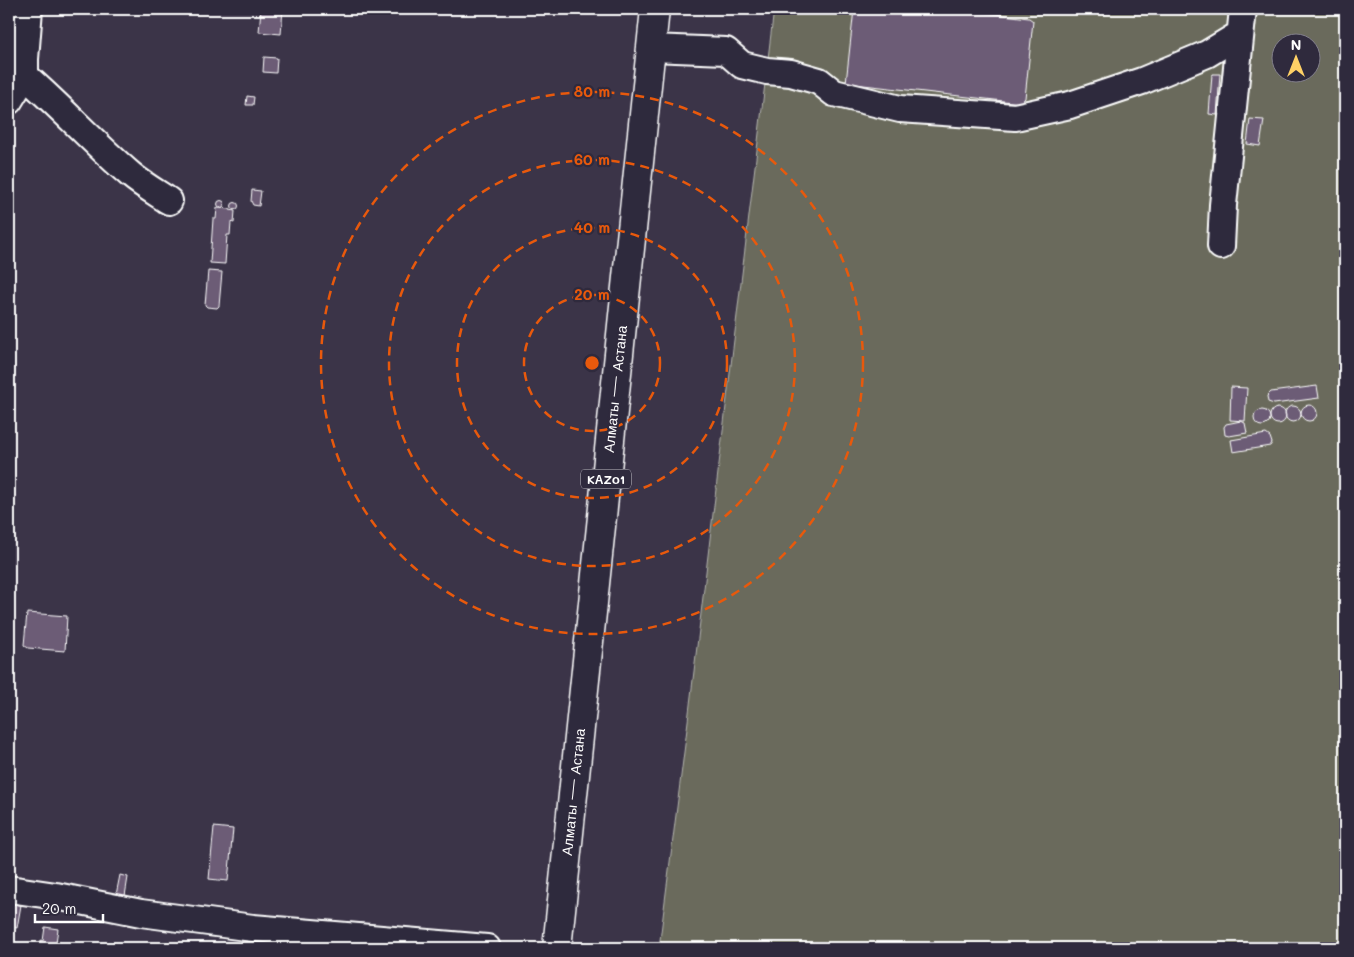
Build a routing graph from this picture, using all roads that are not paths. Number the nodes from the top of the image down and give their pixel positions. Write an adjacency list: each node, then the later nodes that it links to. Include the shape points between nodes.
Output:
1 (30, 9): 5 (street, via 26,45)
2 (655, 9): 4 (highway, Алматы — Астана / KАZ01)
3 (1241, 21): 4 (street, via 1208,54 1070,105 1015,117 900,109 834,93 819,81 791,73 742,65 726,51); 8 (street)
4 (651, 48): 11 (highway, Алматы — Астана / KАZ01)
5 (17, 69): 6 (street); 7 (street, via 133,176)
6 (9, 101)
7 (169, 201)
8 (1221, 246)
9 (9, 889): 10 (street, via 141,913 253,928)
10 (487, 948)
11 (557, 948)

